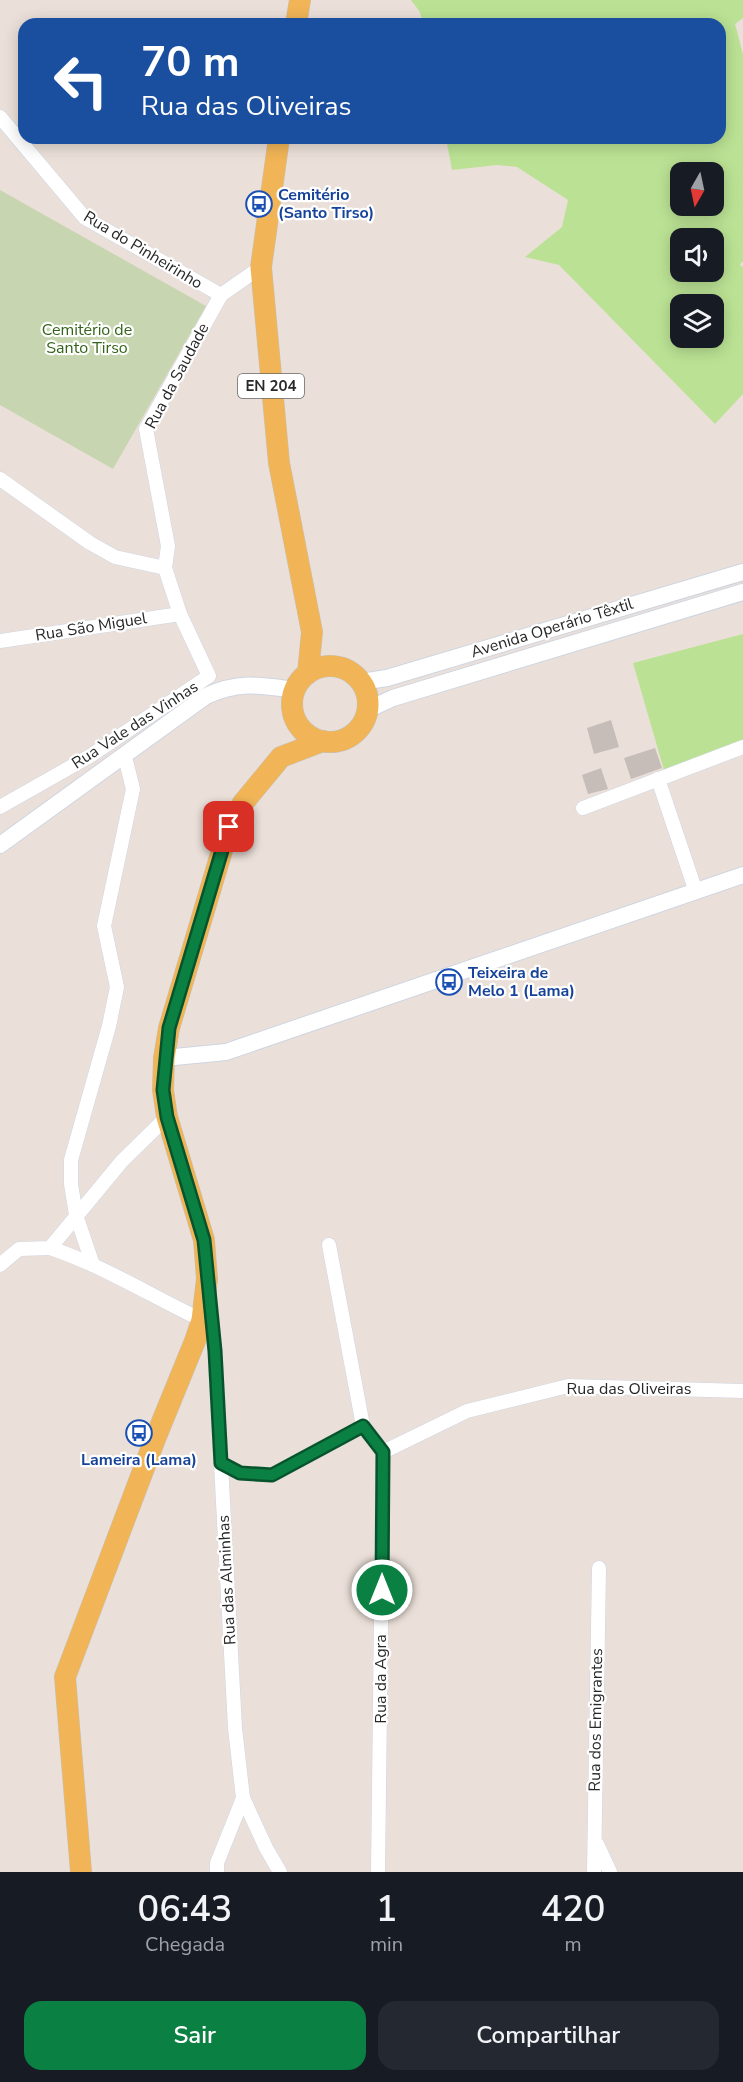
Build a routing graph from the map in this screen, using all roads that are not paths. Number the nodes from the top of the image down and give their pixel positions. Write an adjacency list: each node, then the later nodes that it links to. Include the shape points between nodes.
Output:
1 (300, 0): 2 (main road)
2 (297, 18)
3 (0, 117): 4 (street, Rua do Pinheirinho)
4 (18, 138)
5 (23, 144): 8 (street, Rua do Pinheirinho, via 85,218)
6 (278, 144): 7 (main road, EN 204)
7 (261, 267): 8 (street, Rua da Saudade); 14 (main road, EN 204, via 279,463)
8 (221, 295): 10 (street, Rua da Saudade, via 146,429 168,546)
9 (0, 479): 10 (street, via 114,557)
10 (165, 568): 13 (street, Rua da Saudade)
11 (743, 572): 18 (street, Avenida Operário Têxtil, via 398,675)
12 (743, 592): 20 (street, Avenida Operário Têxtil, via 393,698)
13 (180, 614): 15 (street, Rua São Miguel); 27 (street, Rua Vale das Vinhas, via 209,676 90,756)
14 (312, 632): 16 (main road, EN 204); 17 (main road, EN 204)
15 (1, 641)
16 (336, 666): 17 (main road); 18 (main road, EN 204)
17 (308, 673): 19 (main road)
18 (361, 682): 20 (main road, via 368,700)
19 (294, 690): 21 (main road); 24 (street, via 251,684 223,689 206,696)
20 (367, 710): 22 (main road, via 356,731 347,738)
21 (293, 712): 22 (main road, via 304,731); 25 (main road)
22 (323, 741): 25 (main road)
23 (743, 747): 26 (street)
24 (125, 757): 29 (street); 34 (street, via 133,789 104,926 117,987 110,1026 71,1160)
25 (281, 757): 32 (main road, via 243,803 229,827 169,1028)
26 (658, 779): 28 (street); 31 (street)
27 (0, 807)
28 (583, 808)
29 (0, 846)
30 (743, 875): 31 (street)
31 (696, 892): 32 (street, via 226,1052)
32 (164, 1058): 33 (main road)
33 (167, 1117): 34 (street, via 122,1161); 39 (main road, via 204,1240)
34 (76, 1215): 36 (street); 37 (street)
35 (328, 1245): 42 (street)
36 (50, 1248): 37 (street); 38 (street, via 19,1249)
37 (93, 1264): 40 (street)
38 (0, 1265)
39 (207, 1280): 40 (main road); 44 (street, Rua das Alminhas)
40 (202, 1320): 48 (main road, via 65,1677)
41 (743, 1390): 43 (street, Rua das Oliveiras, via 568,1386 467,1411)
42 (363, 1426): 43 (street); 44 (street, via 272,1475 240,1473)
43 (383, 1452): 51 (street, Rua da Agra)
44 (221, 1463): 46 (street, Rua das Alminhas, via 235,1728)
45 (599, 1568): 47 (street, Rua dos Emigrantes)
46 (243, 1798): 49 (street); 50 (street, Rua das Alminhas)
47 (594, 1840): 52 (street, Rua dos Emigrantes); 53 (street)
48 (81, 1872)
49 (217, 1872)
50 (280, 1872)
51 (378, 1872)
52 (594, 1872)
53 (610, 1872)

